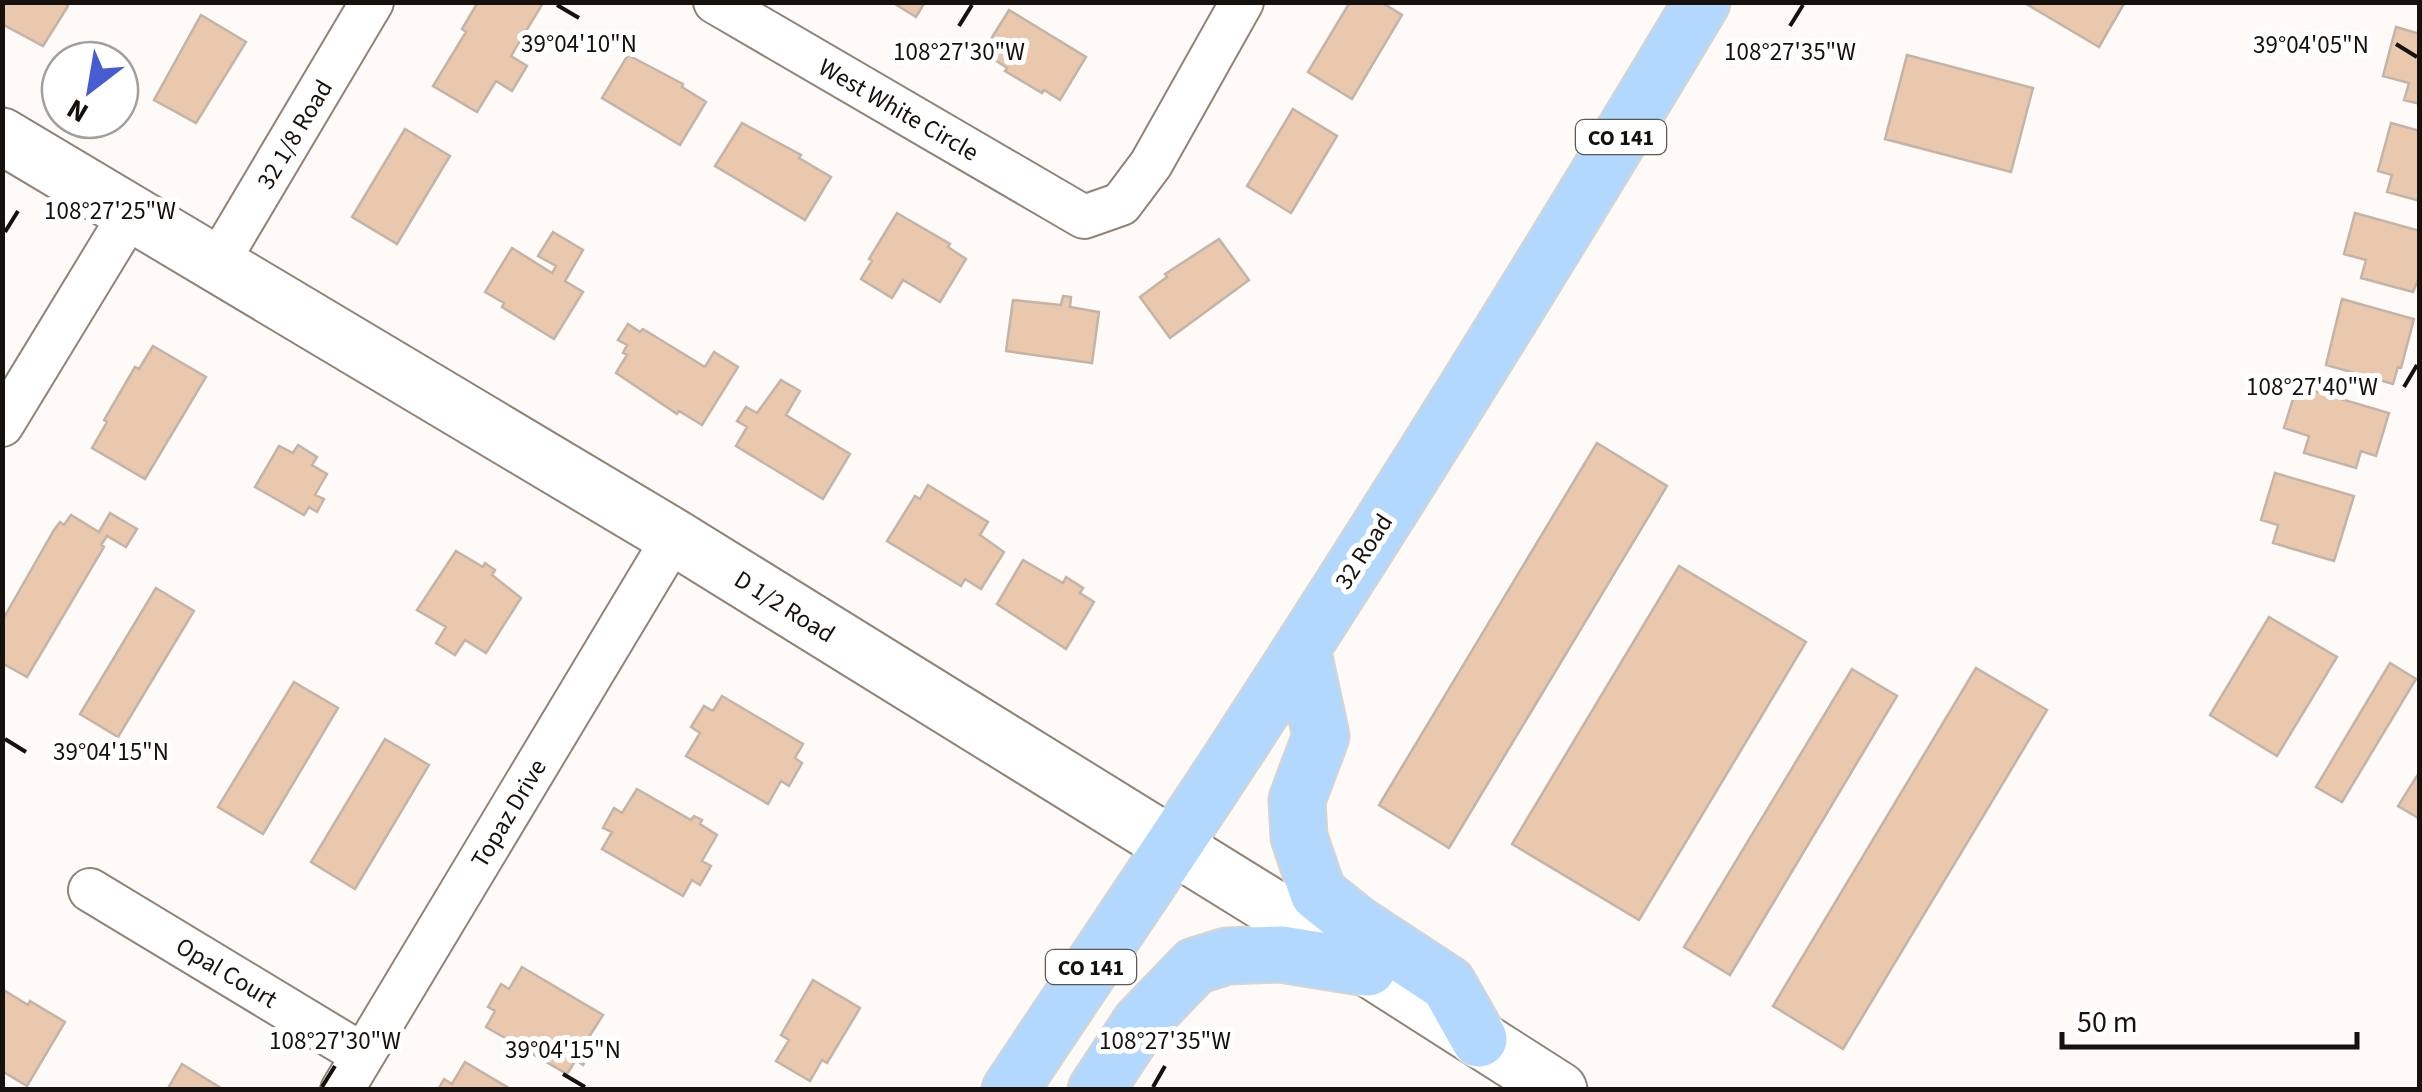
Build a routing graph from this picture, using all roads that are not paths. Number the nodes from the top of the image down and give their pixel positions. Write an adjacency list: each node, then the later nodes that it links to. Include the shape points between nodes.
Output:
1 (372, 2): 7 (street, 32 1/8 Road)
2 (715, 2): 3 (street, West White Circle, via 1084,217 1121,204 1151,164)
3 (1242, 2)
4 (1702, 2): 10 (main road, 32 Road / CO 141)
5 (2, 136): 6 (main road, D 1/2 Road)
6 (131, 213): 7 (main road, D 1/2 Road); 8 (street)
7 (216, 265): 9 (main road, D 1/2 Road)
8 (2, 425)
9 (674, 538): 11 (main road, D 1/2 Road); 15 (street, Topaz Drive)
10 (1302, 648): 11 (main road, 32 Road / CO 141); 14 (main road, via 1320,736 1298,800 1298,837 1318,893 1448,984)
11 (1172, 846): 13 (main road, D 1/2 Road); 16 (main road, 32 Road / CO 141)
12 (90, 890): 15 (street, Opal Court)
13 (1368, 968): 14 (main road, D 1/2 Road); 17 (main road, via 1281,954 1227,956 1195,966 1140,1023)
14 (1479, 1040): 18 (main road, D 1/2 Road)
15 (352, 1072)
16 (1010, 1090)
17 (1096, 1090)
18 (1559, 1090)

